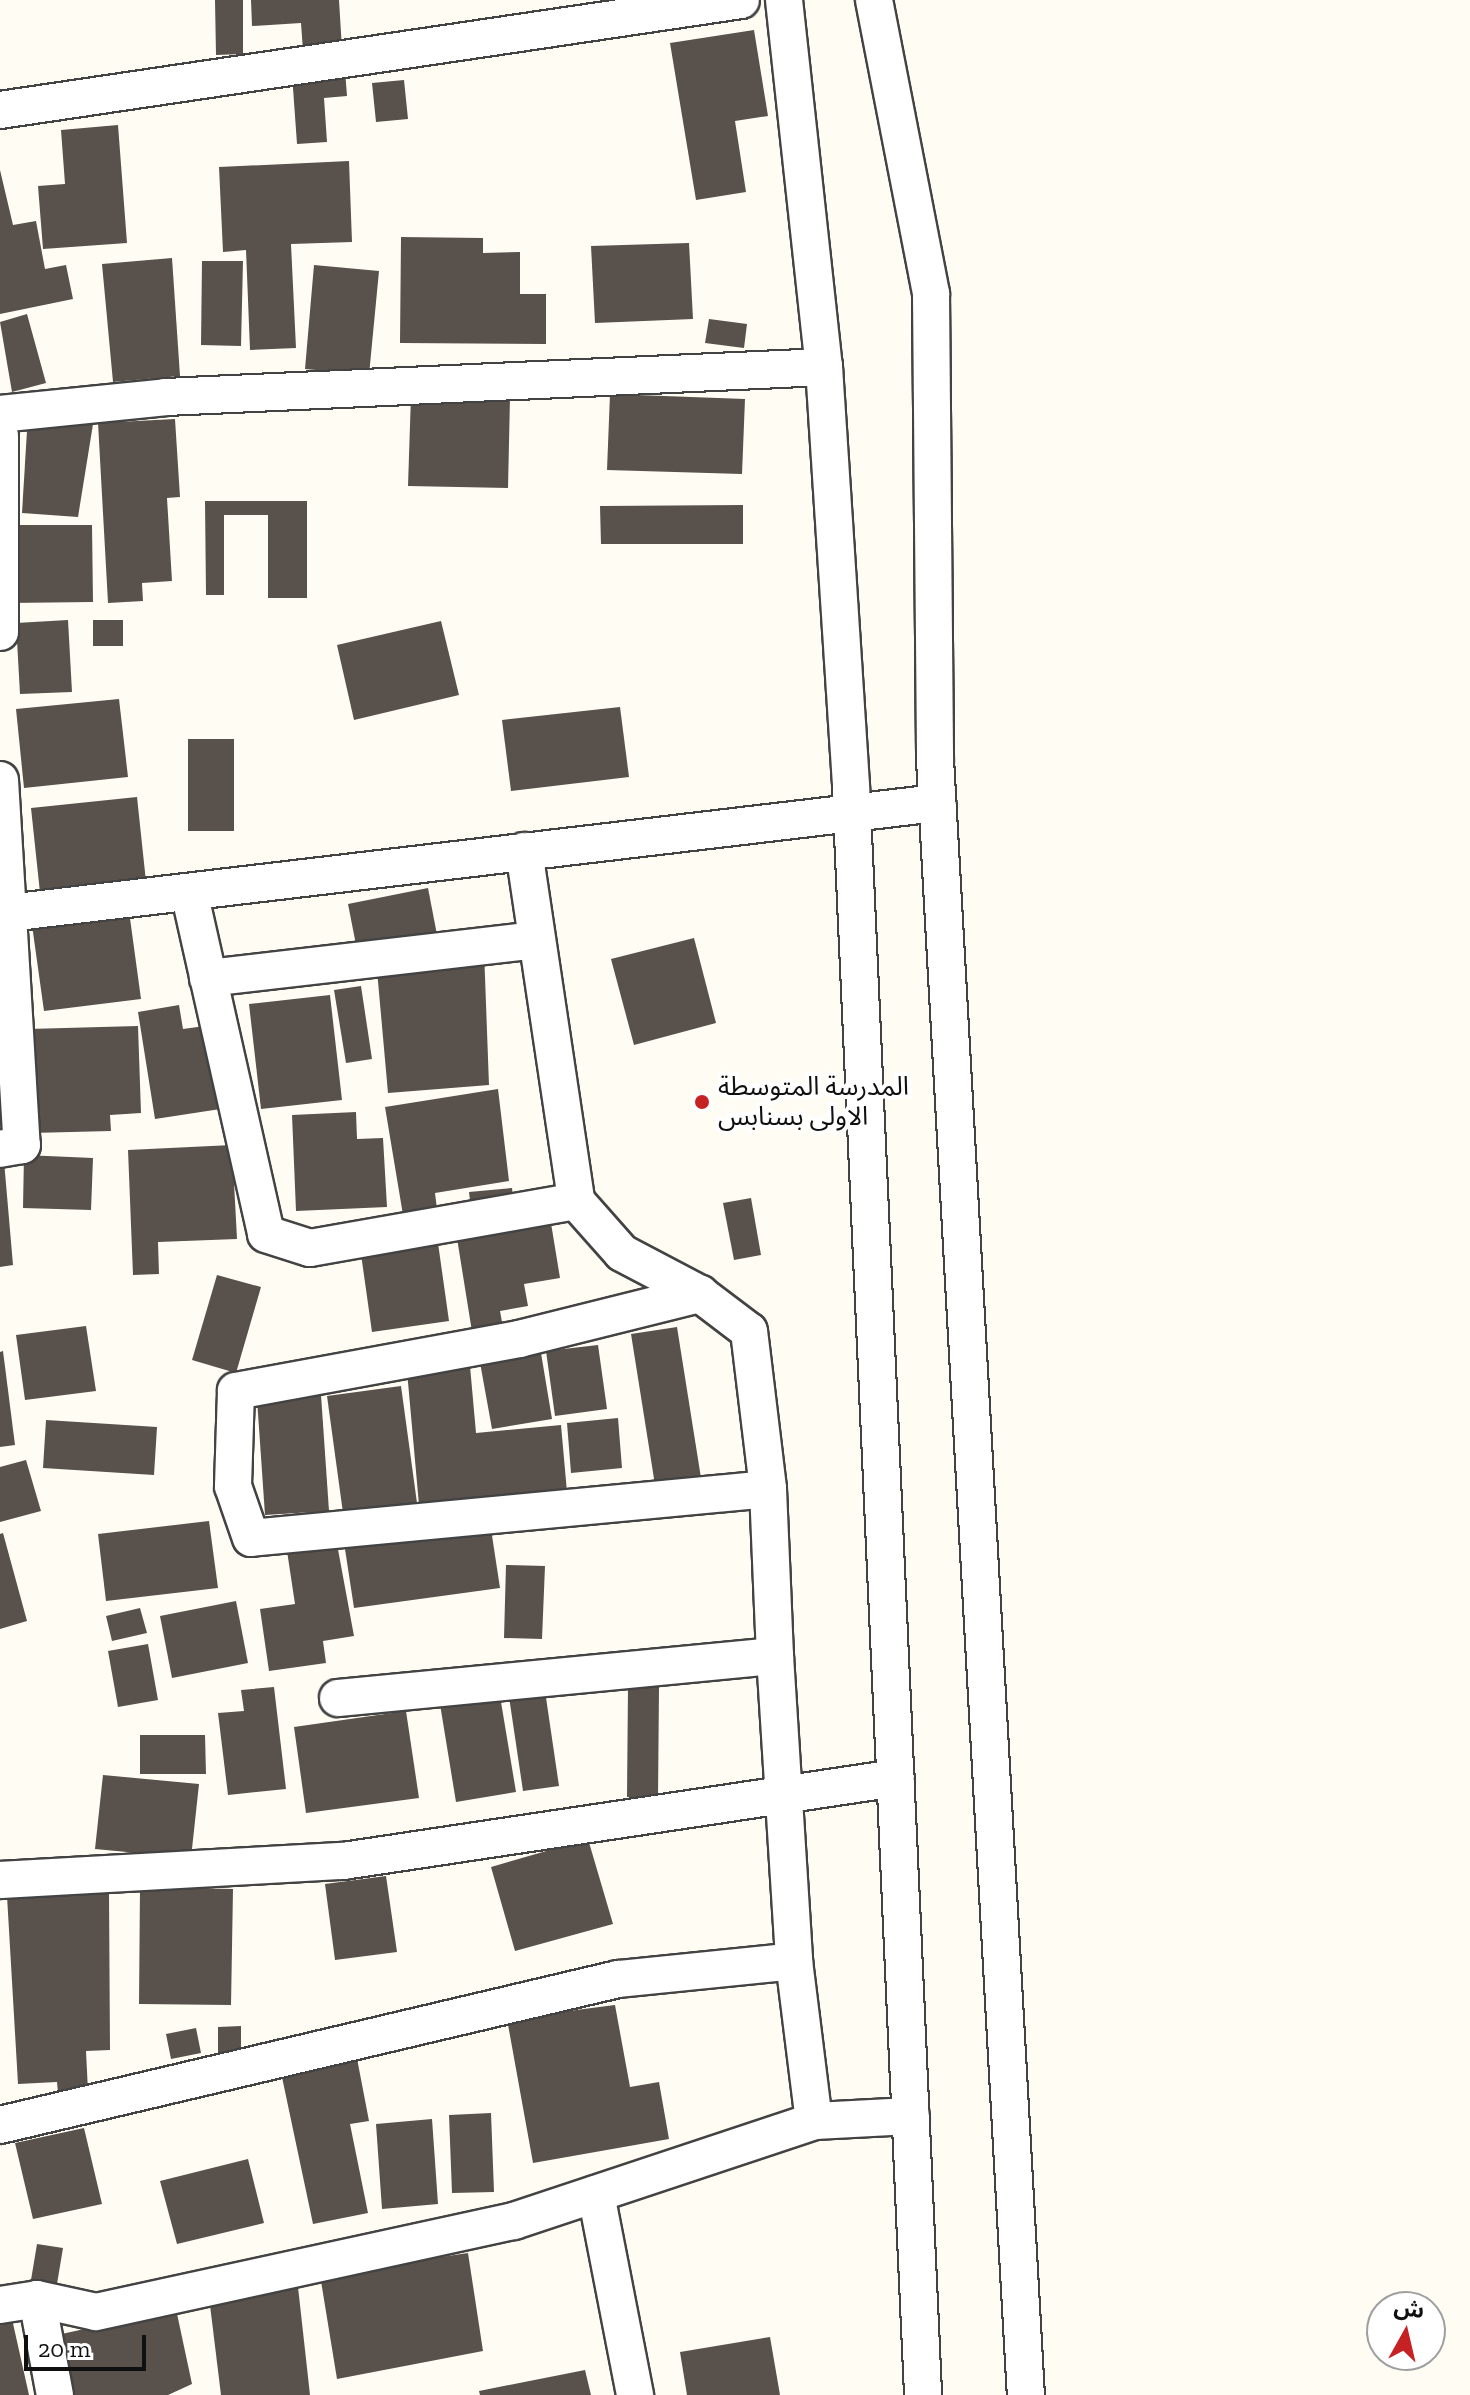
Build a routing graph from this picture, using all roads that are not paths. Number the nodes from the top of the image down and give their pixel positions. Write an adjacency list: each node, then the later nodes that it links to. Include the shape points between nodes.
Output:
1 (741, 0): 4 (street)
2 (784, 0): 5 (street)
3 (874, 0): 10 (street, via 931,294)
4 (0, 110)
5 (824, 367): 6 (street, via 166,397); 11 (street)
6 (0, 414)
7 (0, 436): 8 (street)
8 (0, 632)
9 (0, 780): 14 (street)
10 (937, 803): 11 (street); 36 (street)
11 (852, 813): 12 (street); 23 (street)
12 (524, 851): 13 (street); 15 (street)
13 (190, 896): 14 (street); 16 (street)
14 (3, 915): 17 (street, via 22,1145)
15 (536, 940): 16 (street); 18 (street)
16 (208, 978): 18 (street, via 266,1234 310,1248)
17 (0, 1149)
18 (576, 1201): 19 (street, via 622,1253)
19 (700, 1294): 20 (street, via 749,1331); 20 (street, via 519,1339 236,1391 233,1486 251,1538)
20 (768, 1489): 21 (street)
21 (775, 1656): 22 (street); 24 (street)
22 (338, 1698)
23 (896, 1778): 24 (street); 27 (street)
24 (786, 1790): 25 (street, via 343,1861); 26 (street)
25 (0, 1880)
26 (794, 1961): 28 (street); 29 (street, via 618,1979)
27 (911, 2116): 28 (street); 35 (street)
28 (814, 2121): 30 (street)
29 (0, 2125)
30 (596, 2194): 31 (street, via 514,2221 96,2312); 34 (street)
31 (37, 2299): 32 (street); 33 (street)
32 (0, 2305)
33 (55, 2395)
34 (635, 2395)
35 (923, 2395)
36 (1026, 2395)

